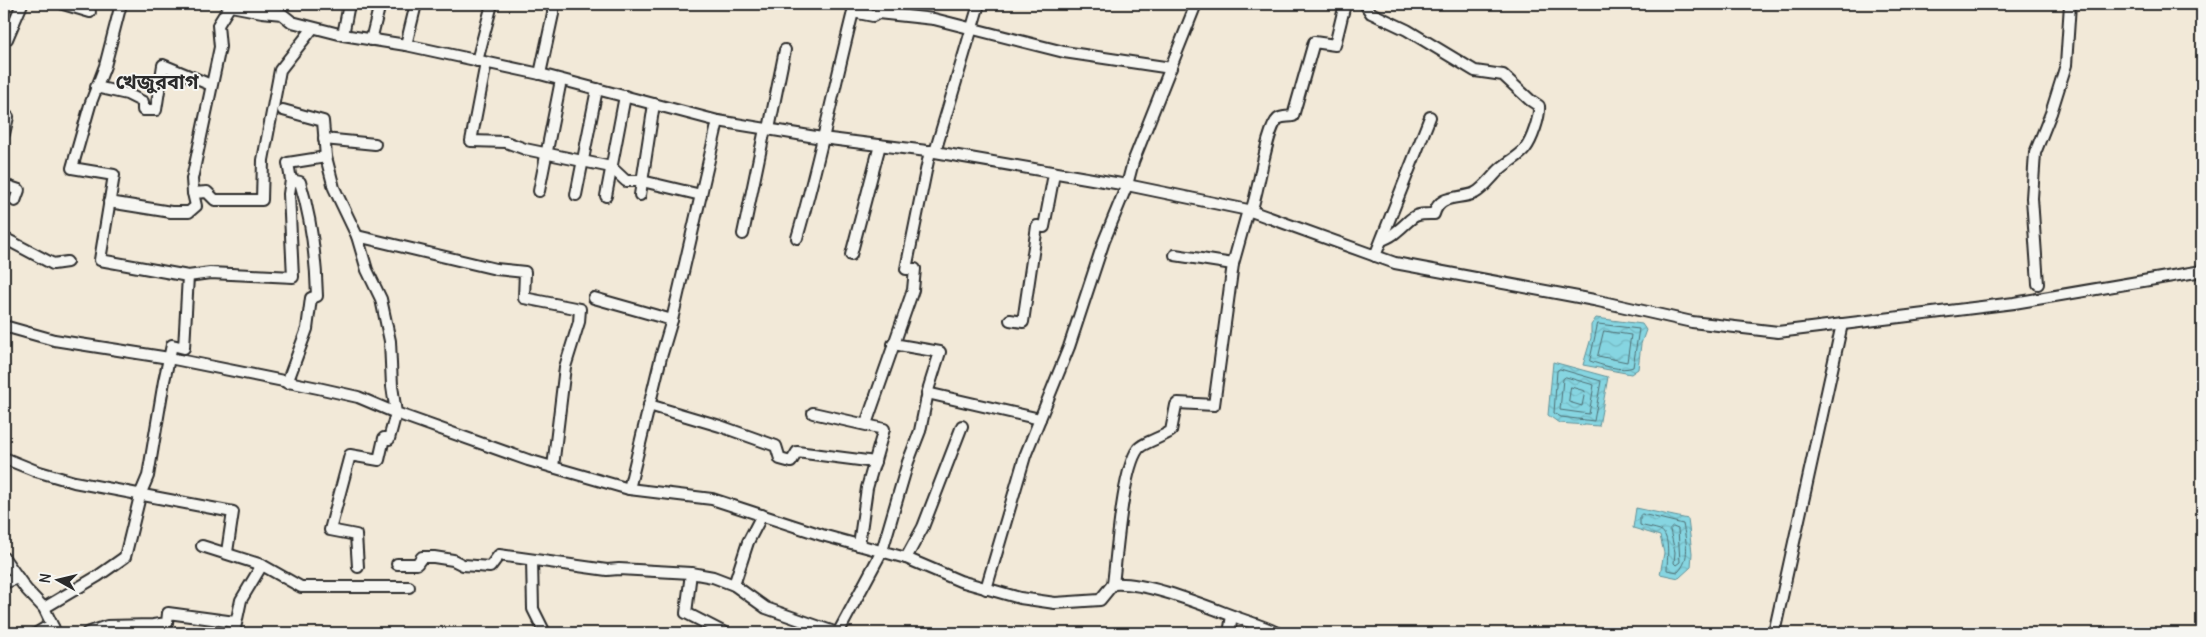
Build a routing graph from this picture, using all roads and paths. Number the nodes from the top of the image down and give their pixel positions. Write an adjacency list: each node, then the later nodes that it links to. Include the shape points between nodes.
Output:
1 (22, 4): 20 (street)
2 (63, 4): 16 (street)
3 (121, 4): 29 (street, via 105,66)
4 (348, 4): 19 (street)
5 (380, 4): 21 (street)
6 (416, 4): 22 (street)
7 (492, 4): 24 (street)
8 (553, 4): 26 (street)
9 (979, 4): 18 (street)
10 (1196, 4): 25 (street)
11 (1345, 4): 61 (street, via 1335,45 1314,42 1293,116 1276,120)
12 (1365, 4): 66 (street, via 1371,13 1407,30 1475,71 1503,75 1539,106 1540,116 1525,150 1477,192 1447,198 1437,205 1434,214 1412,216 1396,233)
13 (2070, 4): 74 (street, via 2066,65 2035,152 2032,198)
14 (231, 5): 17 (street, via 282,14 292,22); 28 (street, via 218,25 220,47)
15 (854, 8): 18 (street, via 873,16 878,13 934,19); 39 (street)
16 (90, 12)
17 (314, 28): 19 (street); 54 (street, via 280,70 263,160 262,200 215,200 207,192)
18 (971, 29): 25 (street, via 1064,52); 43 (street)
19 (343, 35): 21 (street)
20 (4, 40)
21 (371, 40): 22 (street)
22 (406, 46): 24 (street)
23 (785, 50): 37 (street)
24 (482, 62): 26 (street); 44 (street, via 471,141 506,142)
25 (1171, 68): 52 (street)
26 (540, 74): 27 (street)
27 (561, 80): 30 (street); 44 (street)
28 (211, 85): 29 (street, via 163,65 156,110 143,110 143,102 127,94); 54 (street, via 194,165)
29 (96, 87): 60 (street, via 72,168 114,175)
30 (598, 89): 31 (street); 46 (street)
31 (625, 96): 32 (street); 47 (street)
32 (654, 104): 36 (street); 50 (street)
33 (283, 110): 40 (street, via 323,121)
34 (4, 114): 38 (street, via 8,117)
35 (1430, 118): 66 (street)
36 (718, 121): 37 (street); 57 (street)
37 (767, 129): 39 (street); 62 (street)
38 (4, 134)
39 (822, 138): 42 (street); 65 (street)
40 (324, 139): 41 (street); 45 (street)
41 (376, 144)
42 (880, 145): 43 (street); 67 (street)
43 (933, 151): 48 (street); 80 (street, via 906,269 915,269 913,290)
44 (546, 154): 46 (street); 53 (street)
45 (326, 157): 49 (street, via 288,163); 63 (street, via 334,188)
46 (582, 161): 47 (street); 55 (street)
47 (611, 167): 50 (street, via 626,181); 58 (street)
48 (1054, 174): 52 (street); 77 (street, via 1044,227 1037,226 1023,322)
49 (291, 180): 73 (street, via 293,277); 82 (street, via 300,182 304,196 316,254 317,296 311,298 307,329)
50 (642, 181): 56 (street); 57 (street)
51 (4, 185): 59 (street, via 19,190)
52 (1127, 185): 61 (street); 87 (street)
53 (539, 191)
54 (193, 193): 60 (street, via 196,206 188,212)
55 (576, 194)
56 (640, 195)
57 (701, 195): 76 (street)
58 (606, 196)
59 (16, 201)
60 (109, 202): 73 (street, via 100,260)
61 (1250, 210): 69 (street); 71 (street)
62 (743, 234)
63 (357, 236): 85 (street, via 366,270 381,299 390,341); 92 (street, via 496,269 525,272 524,298 580,309 565,366)
64 (4, 238): 70 (street, via 53,264)
65 (797, 238)
66 (1382, 240): 69 (street)
67 (851, 254)
68 (1175, 255): 71 (street)
69 (1376, 256): 78 (street, via 1395,264 1594,300 1692,322 1778,332)
70 (67, 262)
71 (1233, 264): 109 (street, via 1214,406 1176,405 1171,431 1138,448 1128,472)
72 (2202, 271): 78 (street, via 2014,303)
73 (188, 276): 81 (street, via 184,348 172,345)
74 (2038, 284)
75 (594, 298): 76 (street)
76 (672, 320): 84 (street)
77 (1010, 320)
78 (1842, 324): 127 (street)
79 (4, 326): 81 (street, via 54,340)
80 (893, 344): 83 (street, via 940,352); 88 (street)
81 (169, 358): 82 (street); 94 (street, via 148,476)
82 (287, 383): 85 (street, via 358,397)
83 (927, 393): 87 (street); 98 (street, via 920,431)
84 (649, 405): 91 (street, via 776,446 780,459 792,462 797,452); 93 (street)
85 (396, 413): 92 (street); 105 (street, via 389,439 384,438 379,460 350,455 330,530 356,535)
86 (813, 413): 88 (street)
87 (1040, 419): 112 (street, via 1025,456)
88 (866, 424): 91 (street, via 884,428)
89 (962, 426): 101 (street, via 923,527)
90 (4, 458): 94 (street, via 74,482)
91 (875, 462): 96 (street, via 867,488)
92 (553, 467): 93 (street)
93 (628, 489): 95 (street, via 712,499)
94 (141, 494): 99 (street, via 233,512); 113 (street, via 125,557)
95 (762, 515): 96 (street); 110 (street, via 748,542)
96 (859, 545): 98 (street)
97 (202, 546): 99 (street)
98 (882, 551): 101 (street); 124 (street)
99 (226, 552): 104 (street)
100 (4, 558): 107 (street)
101 (906, 558): 112 (street)
102 (532, 560): 103 (street, via 500,555 490,567 422,557 417,564); 106 (street, via 607,570); 114 (street)
103 (397, 564)
104 (262, 565): 111 (street, via 301,587); 116 (street, via 241,600)
105 (358, 567)
106 (691, 572): 110 (street); 123 (street, via 686,613)
107 (18, 578): 108 (street); 113 (street)
108 (4, 583)
109 (1113, 584): 112 (street, via 1100,600 1055,603); 115 (street, via 1154,590)
110 (734, 585): 124 (street, via 766,608)
111 (409, 587)
112 (986, 589)
113 (44, 608): 117 (street)
114 (533, 609): 121 (street); 122 (street)
115 (1232, 616): 125 (street); 126 (street)
116 (235, 622): 119 (street, via 168,613 167,623 107,626); 120 (street)
117 (54, 630): 118 (street, via 45,628)
118 (37, 633)
119 (87, 633)
120 (234, 633)
121 (536, 633)
122 (545, 633)
123 (725, 633)
124 (838, 633)
125 (1230, 633)
126 (1277, 633)
127 (1774, 633)

